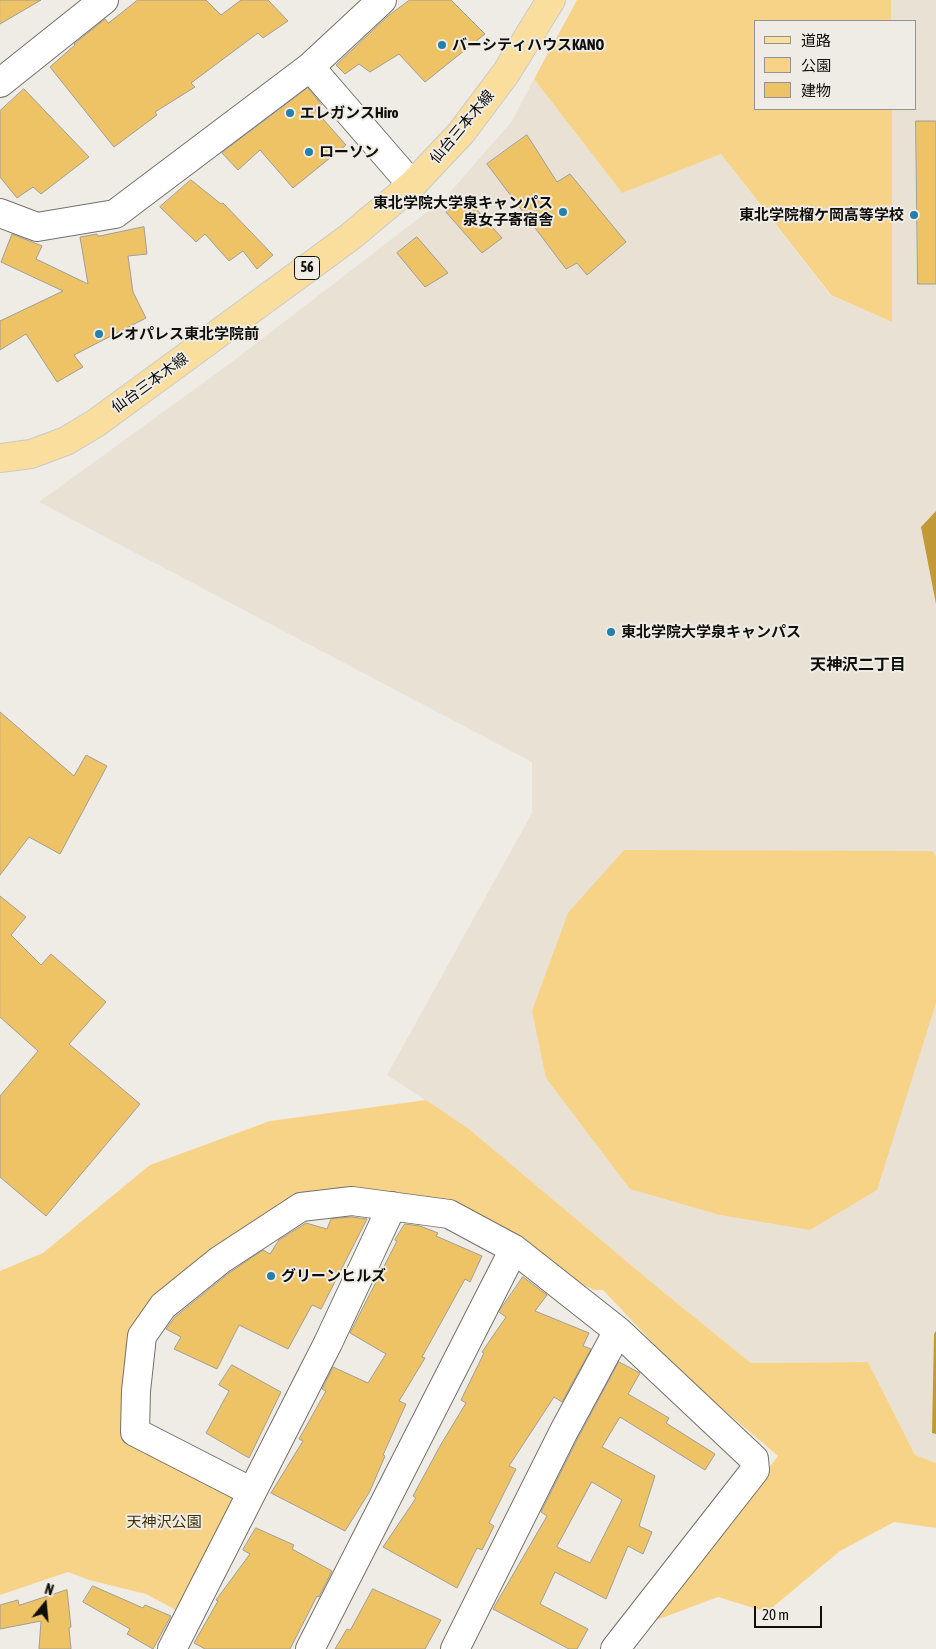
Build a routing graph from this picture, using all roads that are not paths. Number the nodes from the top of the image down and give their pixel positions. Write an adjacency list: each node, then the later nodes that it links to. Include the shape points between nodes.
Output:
1 (104, 0): 5 (street)
2 (382, 0): 4 (street)
3 (552, 0): 6 (main road, 仙台三本木線 / 56, via 506,73 461,133)
4 (310, 67): 6 (street); 7 (street, via 115,214 38,228)
5 (0, 83)
6 (412, 185): 8 (main road, 仙台三本木線 / 56, via 350,237 96,423 48,448)
7 (0, 213)
8 (0, 458)
9 (392, 1206): 10 (street, via 449,1214); 12 (street); 12 (street, via 352,1201 301,1207 198,1277 163,1306 142,1336 135,1432)
10 (514, 1250): 11 (street); 14 (street)
11 (618, 1331): 15 (street); 16 (street, via 754,1460 755,1470)
12 (252, 1492): 13 (street)
13 (172, 1649)
14 (310, 1649)
15 (455, 1649)
16 (615, 1649)

